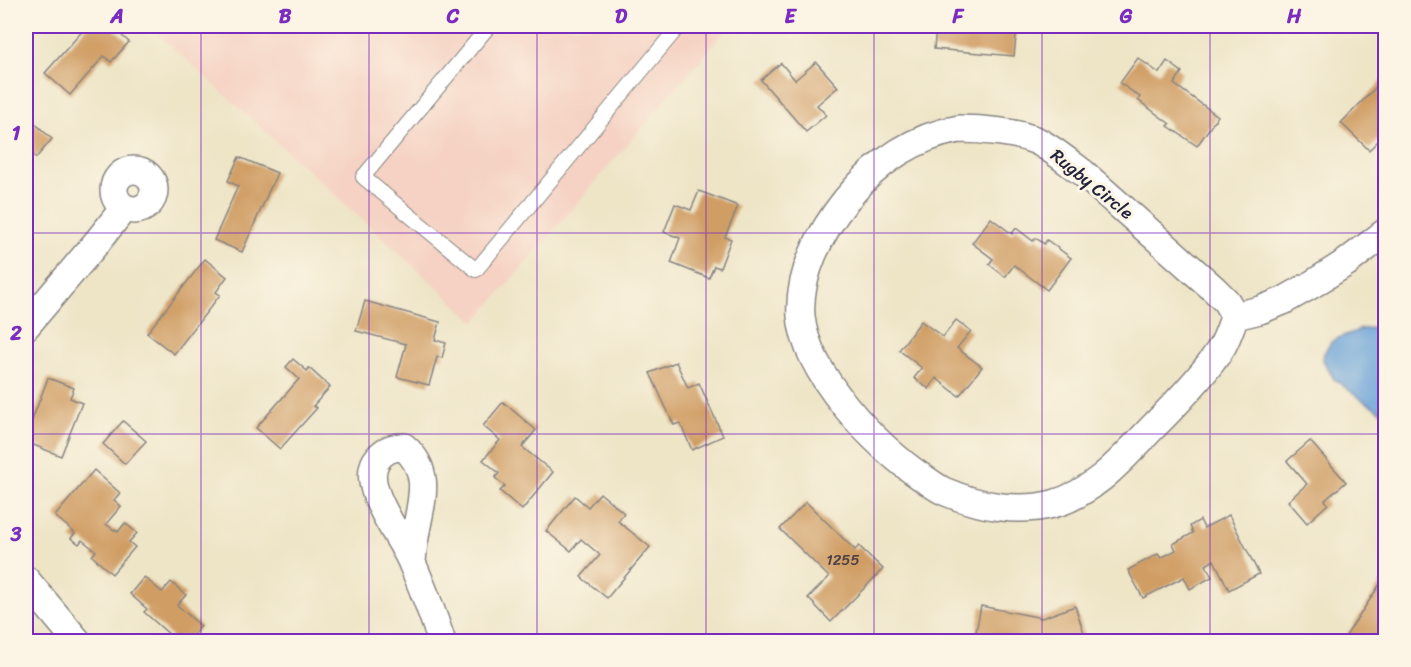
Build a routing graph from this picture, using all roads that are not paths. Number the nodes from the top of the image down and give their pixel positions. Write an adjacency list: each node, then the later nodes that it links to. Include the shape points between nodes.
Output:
1 (489, 26): 2 (lane, via 363,177 476,270)
2 (679, 26)
3 (123, 208): 6 (street)
4 (1386, 232): 5 (street, via 1302,290 1260,310)
5 (1235, 316): 5 (street, Rugby Circle, via 1223,345 1201,374 1098,480 1053,504 1001,507 944,491 887,450 827,381 810,350 801,315 812,255 851,193 890,158 913,144 939,132 968,129 1035,140 1060,155 1206,281)
6 (26, 326)
7 (412, 561): 10 (street)
8 (26, 580): 9 (street)
9 (78, 642)
10 (442, 642)

